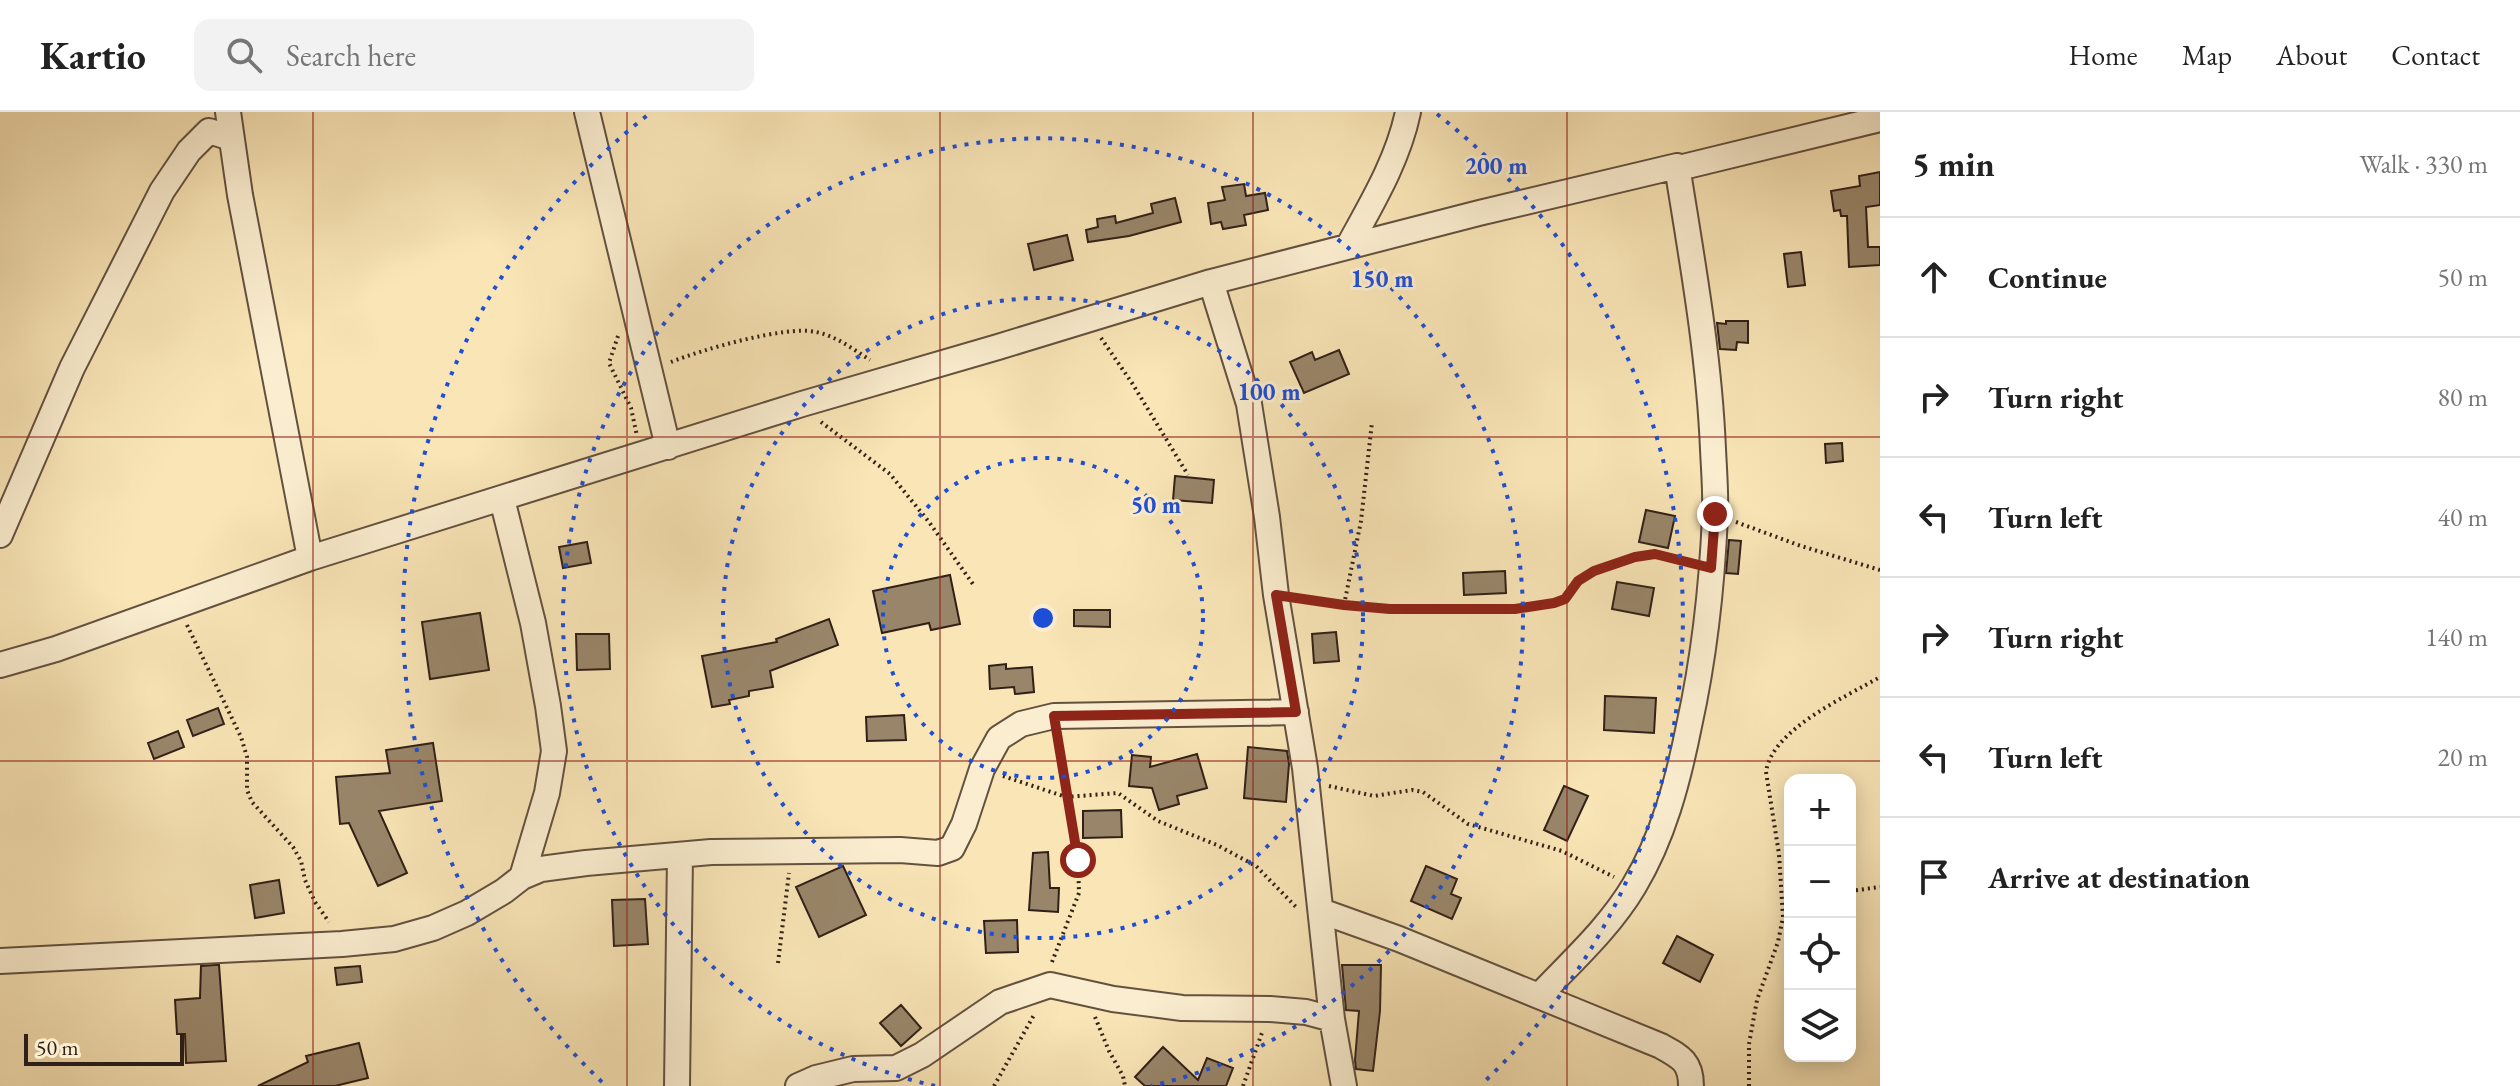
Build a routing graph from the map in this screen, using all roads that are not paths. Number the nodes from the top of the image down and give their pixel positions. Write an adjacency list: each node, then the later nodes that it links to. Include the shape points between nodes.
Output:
1 (228, 112): 5 (street)
2 (587, 112): 9 (street)
3 (1408, 112): 7 (street, via 1380,189)
4 (1880, 119): 6 (street)
5 (231, 138): 11 (street, via 209,131 162,191 72,368); 12 (street)
6 (1677, 166): 7 (street); 19 (street, via 1712,421 1715,514 1697,691 1679,776 1652,852 1605,927)
7 (1349, 245): 8 (street)
8 (1211, 282): 9 (street); 14 (street, via 1249,404)
9 (668, 447): 10 (street)
10 (502, 499): 12 (street); 16 (street, via 533,623 554,751)
11 (0, 535)
12 (310, 558): 13 (street)
13 (0, 665)
14 (1296, 712): 15 (street, via 1054,716 1021,724 999,738 952,848 938,853 793,850); 17 (street)
15 (680, 855): 16 (street, via 541,869); 21 (street)
16 (522, 877): 18 (street, via 467,913 394,939)
17 (1321, 911): 19 (street); 20 (street)
18 (0, 961)
19 (1539, 996): 24 (street, via 1682,1058)
20 (1332, 1019): 22 (street, via 1270,1009 1182,1008 1046,986 1000,1002 896,1068 853,1069); 23 (street)
21 (677, 1086)
22 (798, 1086)
23 (1344, 1086)
24 (1691, 1086)

